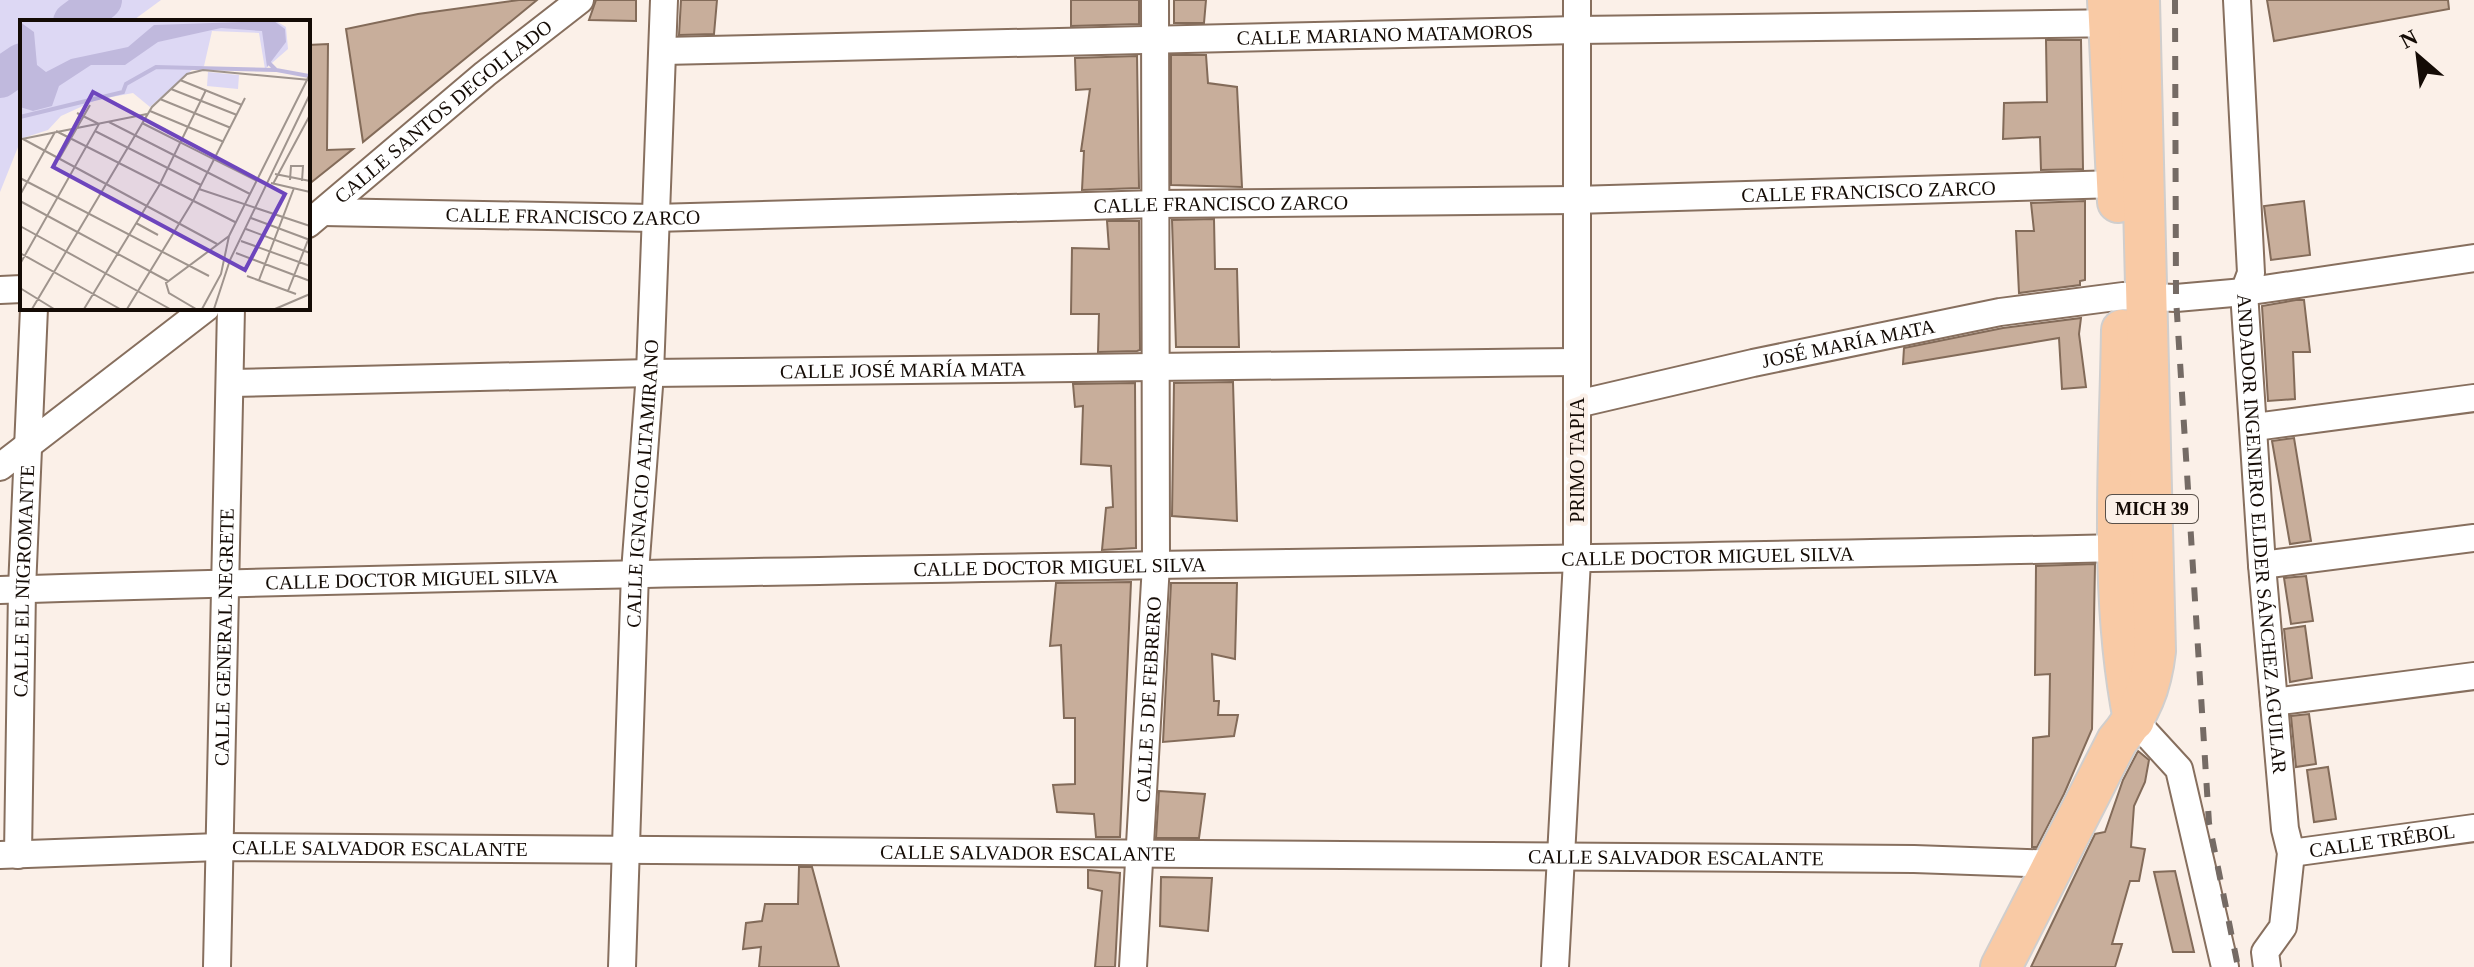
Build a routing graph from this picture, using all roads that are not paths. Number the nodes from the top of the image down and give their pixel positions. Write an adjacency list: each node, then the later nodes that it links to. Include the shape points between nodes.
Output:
1 (580, 0): 13 (street, CALLE SANTOS DEGOLLADO)
2 (664, 0): 9 (street, CALLE IGNACIO ALTAMIRANO)
3 (1155, 0): 8 (street, CALLE 5 DE FEBRERO)
4 (1577, 0): 7 (street, PRIMO TAPIA)
5 (2237, 0): 18 (street, ANDADOR INGENIERO ELIDER SÁNCHEZ AGUILAR, via 2251,273)
6 (2124, 11): 7 (street, CALLE MARIANO MATAMOROS); 10 (main road, MICH 39); 19 (main road, MICH 39)
7 (1577, 30): 8 (street, CALLE MARIANO MATAMOROS); 11 (street, PRIMO TAPIA)
8 (1157, 39): 9 (street, CALLE MARIANO MATAMOROS); 12 (street, CALLE 5 DE FEBRERO)
9 (663, 51): 14 (street, CALLE IGNACIO ALTAMIRANO)
10 (2117, 184): 11 (street, CALLE FRANCISCO ZARCO); 19 (main road, MICH 39)
11 (1575, 200): 12 (street, CALLE FRANCISCO ZARCO); 23 (street, PRIMO TAPIA)
12 (1157, 204): 14 (street, CALLE FRANCISCO ZARCO); 24 (street, CALLE 5 DE FEBRERO)
13 (316, 218): 14 (street, CALLE FRANCISCO ZARCO)
14 (654, 218): 25 (street, CALLE IGNACIO ALTAMIRANO)
15 (2474, 258): 18 (street, JOSÉ MARÍA MATA)
16 (20, 289): 17 (street)
17 (0, 290)
18 (2244, 292): 19 (street, JOSÉ MARÍA MATA, via 2176,298); 29 (street, ANDADOR INGENIERO ELIDER SÁNCHEZ AGUILAR)
19 (2135, 295): 28 (street, JOSÉ MARÍA MATA, via 2000,312); 33 (main road, MICH 39); 42 (main road, MICH 39, via 2155,651 2152,680)
20 (34, 310): 30 (street, CALLE EL NIGROMANTE)
21 (203, 310): 30 (street)
22 (231, 310): 26 (street, CALLE GENERAL NEGRETE)
23 (1576, 362): 24 (street, CALLE JOSÉ MARÍA MATA); 28 (street, PRIMO TAPIA)
24 (1157, 368): 25 (street, CALLE JOSÉ MARÍA MATA); 35 (street, CALLE 5 DE FEBRERO)
25 (650, 373): 26 (street, CALLE JOSÉ MARÍA MATA); 37 (street, CALLE IGNACIO ALTAMIRANO)
26 (231, 383): 38 (street, CALLE GENERAL NEGRETE)
27 (2474, 398): 29 (street)
28 (1577, 404): 34 (street, PRIMO TAPIA)
29 (2255, 427): 36 (street, ANDADOR INGENIERO ELIDER SÁNCHEZ AGUILAR)
30 (30, 443): 31 (street); 39 (street, CALLE EL NIGROMANTE)
31 (0, 467)
32 (2474, 538): 36 (street)
33 (2119, 548): 34 (street, CALLE DOCTOR MIGUEL SILVA); 42 (main road, MICH 39, via 2124,669)
34 (1577, 560): 35 (street, CALLE DOCTOR MIGUEL SILVA); 49 (street, PRIMO TAPIA)
35 (1156, 564): 37 (street, CALLE DOCTOR MIGUEL SILVA); 48 (street, CALLE 5 DE FEBRERO)
36 (2262, 565): 41 (street, ANDADOR INGENIERO ELIDER SÁNCHEZ AGUILAR)
37 (635, 572): 38 (street, CALLE DOCTOR MIGUEL SILVA); 45 (street, CALLE IGNACIO ALTAMIRANO)
38 (226, 586): 39 (street, CALLE DOCTOR MIGUEL SILVA); 44 (street, CALLE GENERAL NEGRETE)
39 (11, 590): 47 (street, CALLE EL NIGROMANTE)
40 (2474, 676): 41 (street)
41 (2274, 702): 46 (street, ANDADOR INGENIERO ELIDER SÁNCHEZ AGUILAR)
42 (2134, 720): 50 (main road, MICH 39, via 2117,741); 56 (street, via 2179,769)
43 (2474, 828): 46 (street, CALLE TRÉBOL)
44 (219, 847): 45 (street, CALLE SALVADOR ESCALANTE); 47 (street, CALLE SALVADOR ESCALANTE); 51 (street, CALLE GENERAL NEGRETE)
45 (628, 850): 48 (street, CALLE SALVADOR ESCALANTE); 52 (street, CALLE IGNACIO ALTAMIRANO)
46 (2291, 853): 57 (street, ANDADOR INGENIERO ELIDER SÁNCHEZ AGUILAR, via 2283,927 2265,952)
47 (9, 855)
48 (1137, 856): 49 (street, CALLE SALVADOR ESCALANTE); 53 (street, CALLE 5 DE FEBRERO)
49 (1560, 857): 50 (street, CALLE SALVADOR ESCALANTE); 54 (street, PRIMO TAPIA)
50 (2057, 864): 55 (main road, MICH 39)
51 (217, 967)
52 (622, 967)
53 (1133, 967)
54 (1555, 967)
55 (2001, 967)
56 (2225, 967)
57 (2267, 967)

